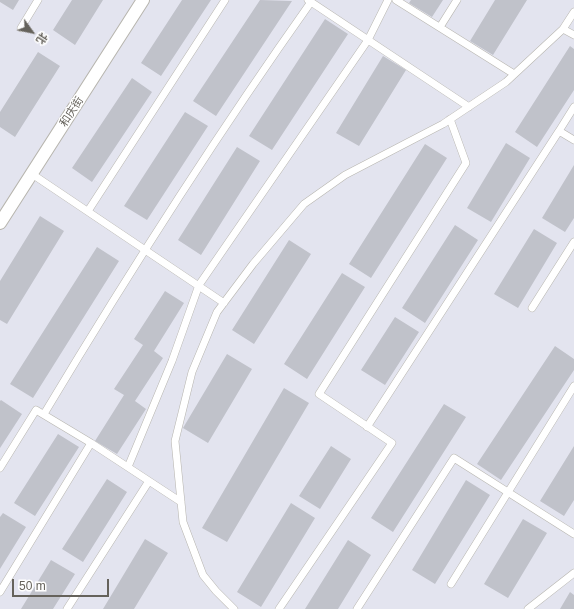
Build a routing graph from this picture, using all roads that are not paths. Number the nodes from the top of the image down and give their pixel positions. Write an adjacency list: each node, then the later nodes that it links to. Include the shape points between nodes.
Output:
1 (38, 0): 10 (lane)
2 (143, 0): 20 (street, 和庆街)
3 (225, 0): 21 (lane)
4 (388, 0): 13 (lane)
5 (396, 0): 9 (lane)
6 (457, 0): 9 (lane)
7 (309, 1): 13 (lane); 24 (lane)
8 (574, 12): 11 (lane)
9 (440, 27): 14 (lane)
10 (21, 28)
11 (563, 29): 12 (lane); 14 (lane)
12 (574, 35)
13 (368, 40): 15 (lane); 25 (lane)
14 (514, 74): 15 (lane)
15 (469, 107): 17 (lane)
16 (574, 107): 18 (lane)
17 (450, 119): 26 (lane, via 345,175 304,204); 30 (lane, via 466,163 319,394)
18 (559, 131): 19 (lane); 30 (lane)
19 (574, 140)
20 (32, 174): 21 (lane); 22 (street, 和庆街)
21 (88, 211): 24 (lane)
22 (0, 223)
23 (574, 242): 27 (lane)
24 (146, 250): 25 (lane); 29 (lane, via 110,304)
25 (199, 285): 26 (lane); 32 (lane, via 172,361)
26 (224, 303): 36 (lane, via 217,312 192,372 175,441)
27 (532, 308)
28 (574, 386): 35 (lane)
29 (44, 414): 31 (lane); 33 (lane, via 36,410)
30 (367, 427): 43 (lane, via 392,443)
31 (91, 443): 32 (lane); 40 (lane)
32 (128, 467): 34 (lane)
33 (0, 468)
34 (149, 481): 36 (lane); 42 (lane)
35 (507, 492): 37 (lane); 39 (lane); 44 (lane, via 454,458)
36 (181, 502): 41 (lane, via 184,522 204,575)
37 (573, 531)
38 (574, 573): 45 (lane)
39 (451, 584)
40 (0, 592)
41 (232, 608)
42 (67, 609)
43 (279, 609)
44 (357, 609)
45 (528, 609)

